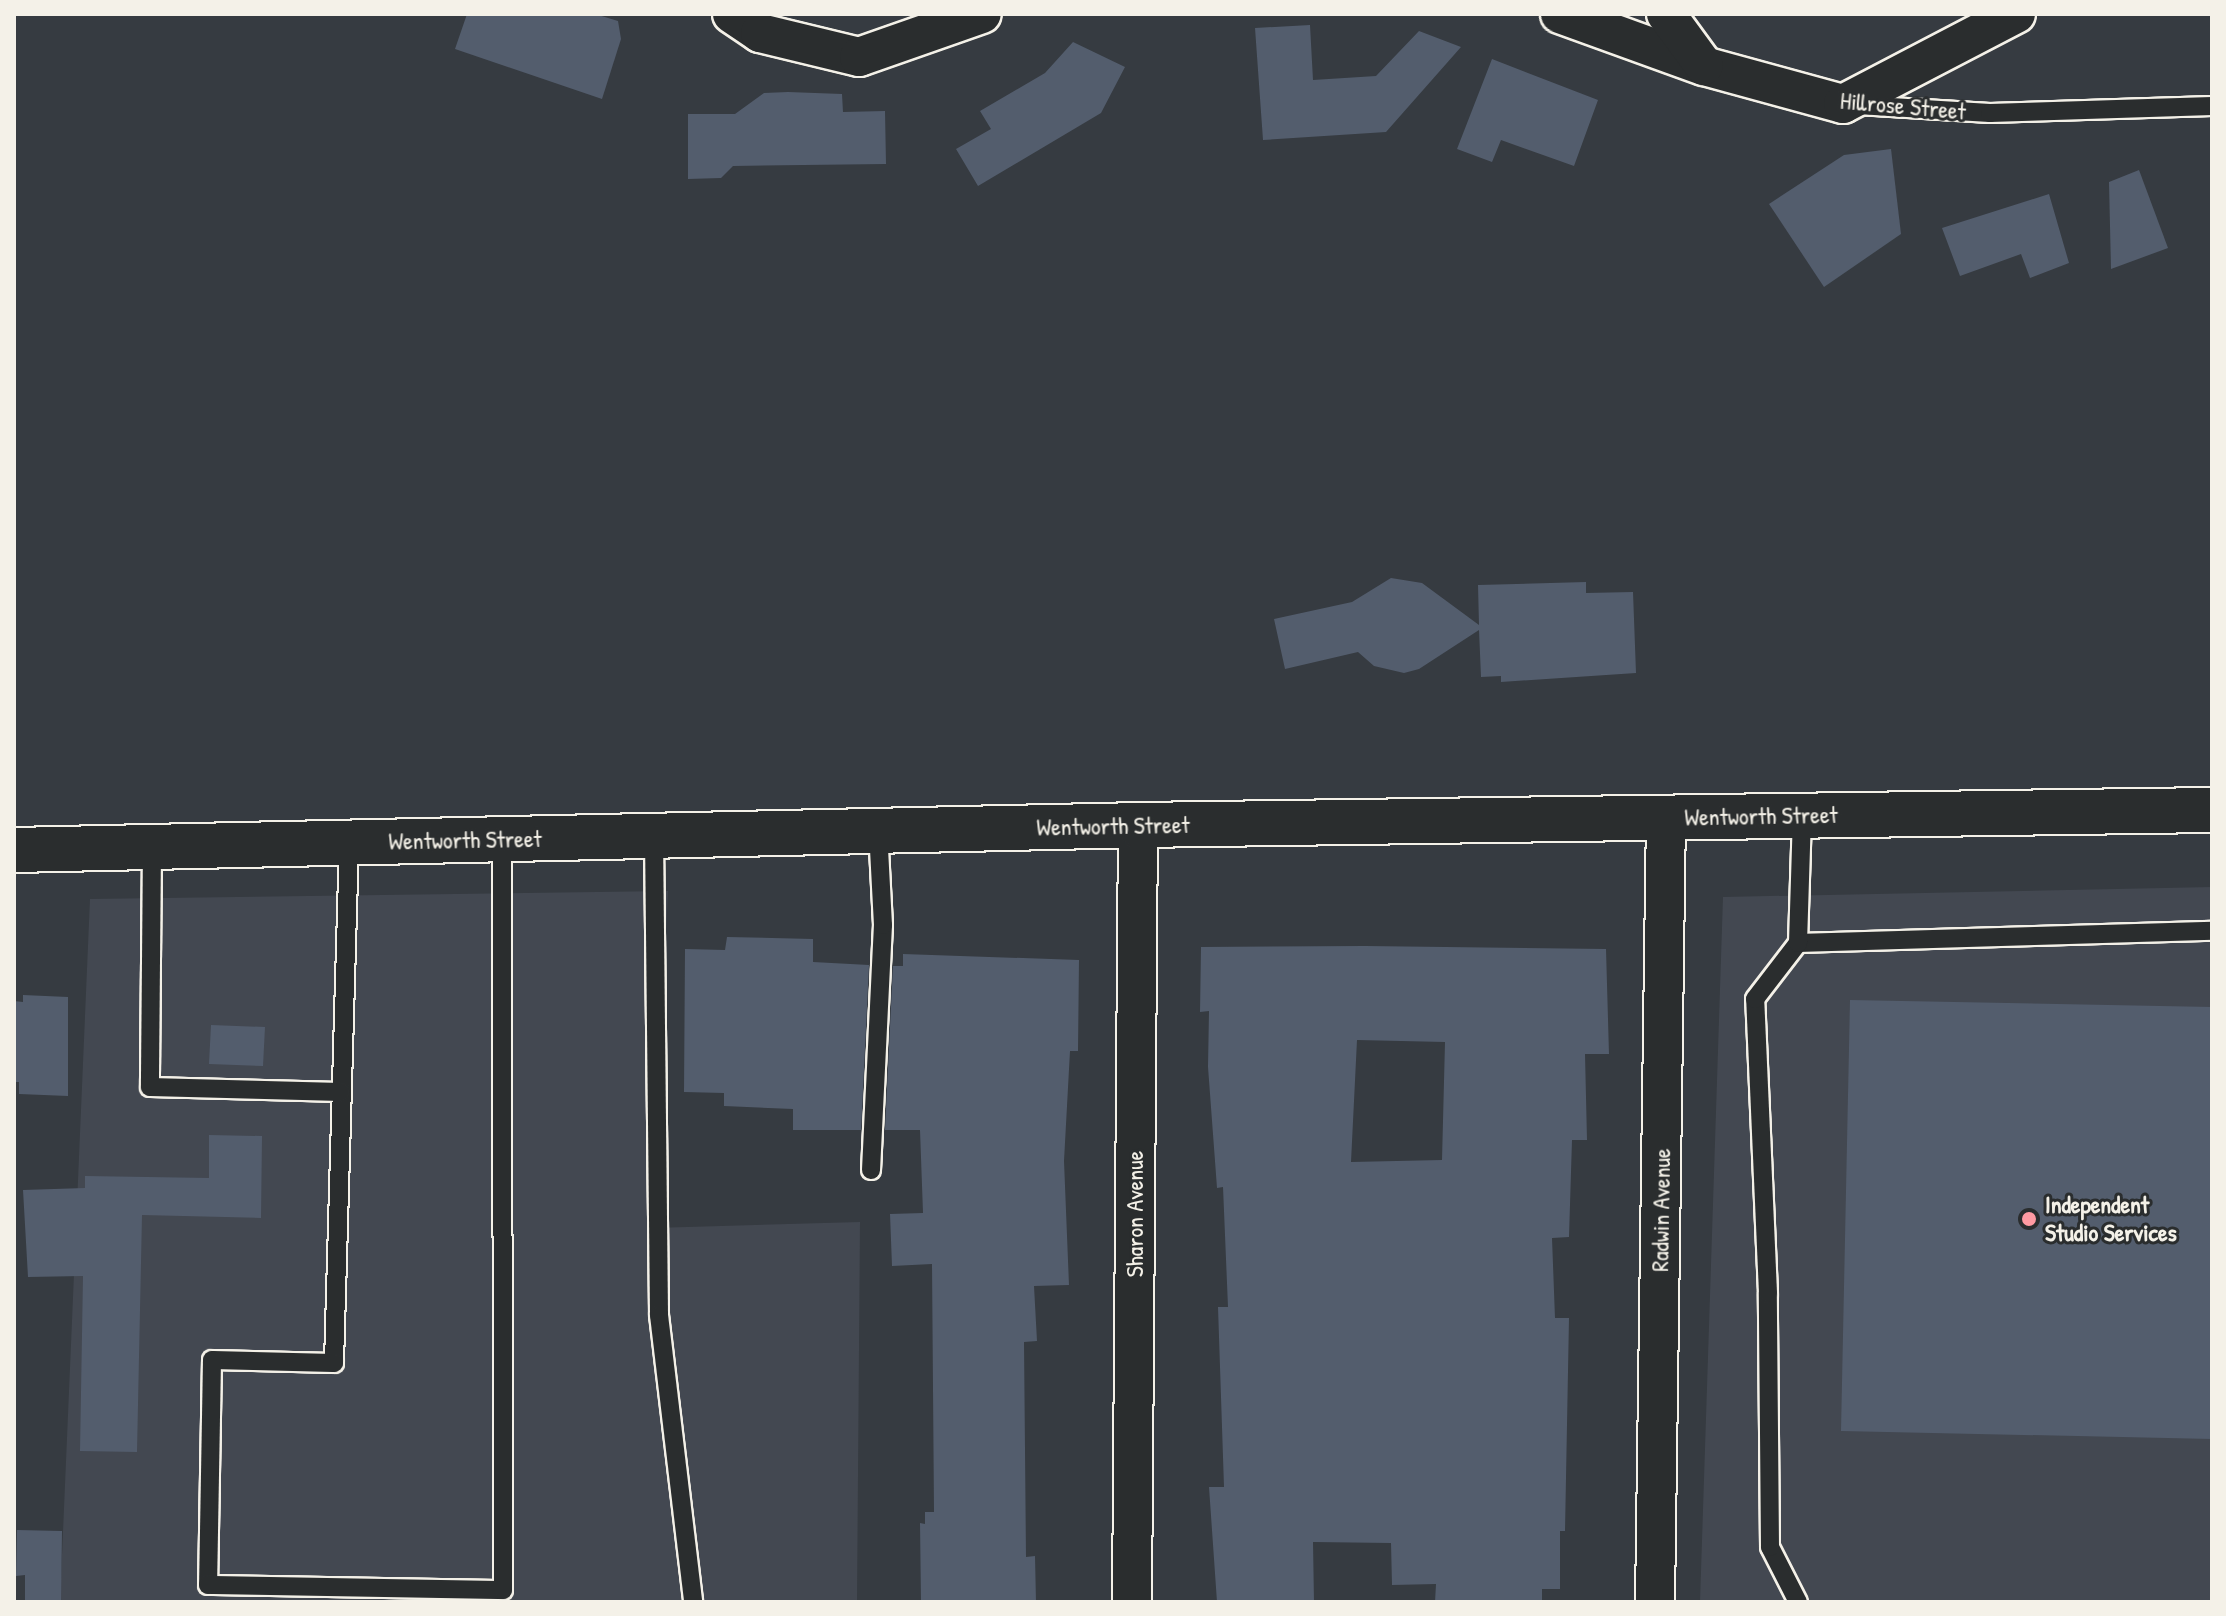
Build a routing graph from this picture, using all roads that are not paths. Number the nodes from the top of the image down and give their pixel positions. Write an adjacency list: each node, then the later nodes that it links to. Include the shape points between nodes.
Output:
1 (732, 14): 2 (street, via 760,33 859,57)
2 (982, 14)
3 (1560, 14): 6 (street, Hillrose Street)
4 (1666, 14): 6 (street)
5 (2016, 14): 7 (street)
6 (1704, 66): 7 (street, Hillrose Street)
7 (1843, 104): 8 (lane, Hillrose Street, via 1990,113)
8 (2212, 106)
9 (2212, 810): 10 (main road, Wentworth Street)
10 (1802, 815): 11 (main road, Wentworth Street); 20 (lane)
11 (1666, 817): 12 (main road, Wentworth Street); 26 (street, Radwin Avenue)
12 (1138, 825): 13 (main road, Wentworth Street); 25 (street, Sharon Avenue)
13 (878, 831): 14 (main road, Wentworth Street); 22 (lane, via 883,925)
14 (654, 836): 15 (main road, Wentworth Street); 24 (lane, via 659,1315)
15 (502, 839): 16 (main road, Wentworth Street); 23 (lane, via 503,1590)
16 (349, 842): 17 (main road, Wentworth Street); 21 (lane)
17 (152, 847): 18 (main road, Wentworth Street); 21 (lane, via 150,1087)
18 (14, 850)
19 (2212, 931): 20 (lane)
20 (1798, 943): 27 (lane, via 1755,999 1768,1293 1770,1547)
21 (341, 1092): 23 (lane, via 334,1363 212,1360 208,1585)
22 (871, 1170)
23 (354, 1595)
24 (693, 1602)
25 (1132, 1602)
26 (1655, 1602)
27 (1798, 1602)

